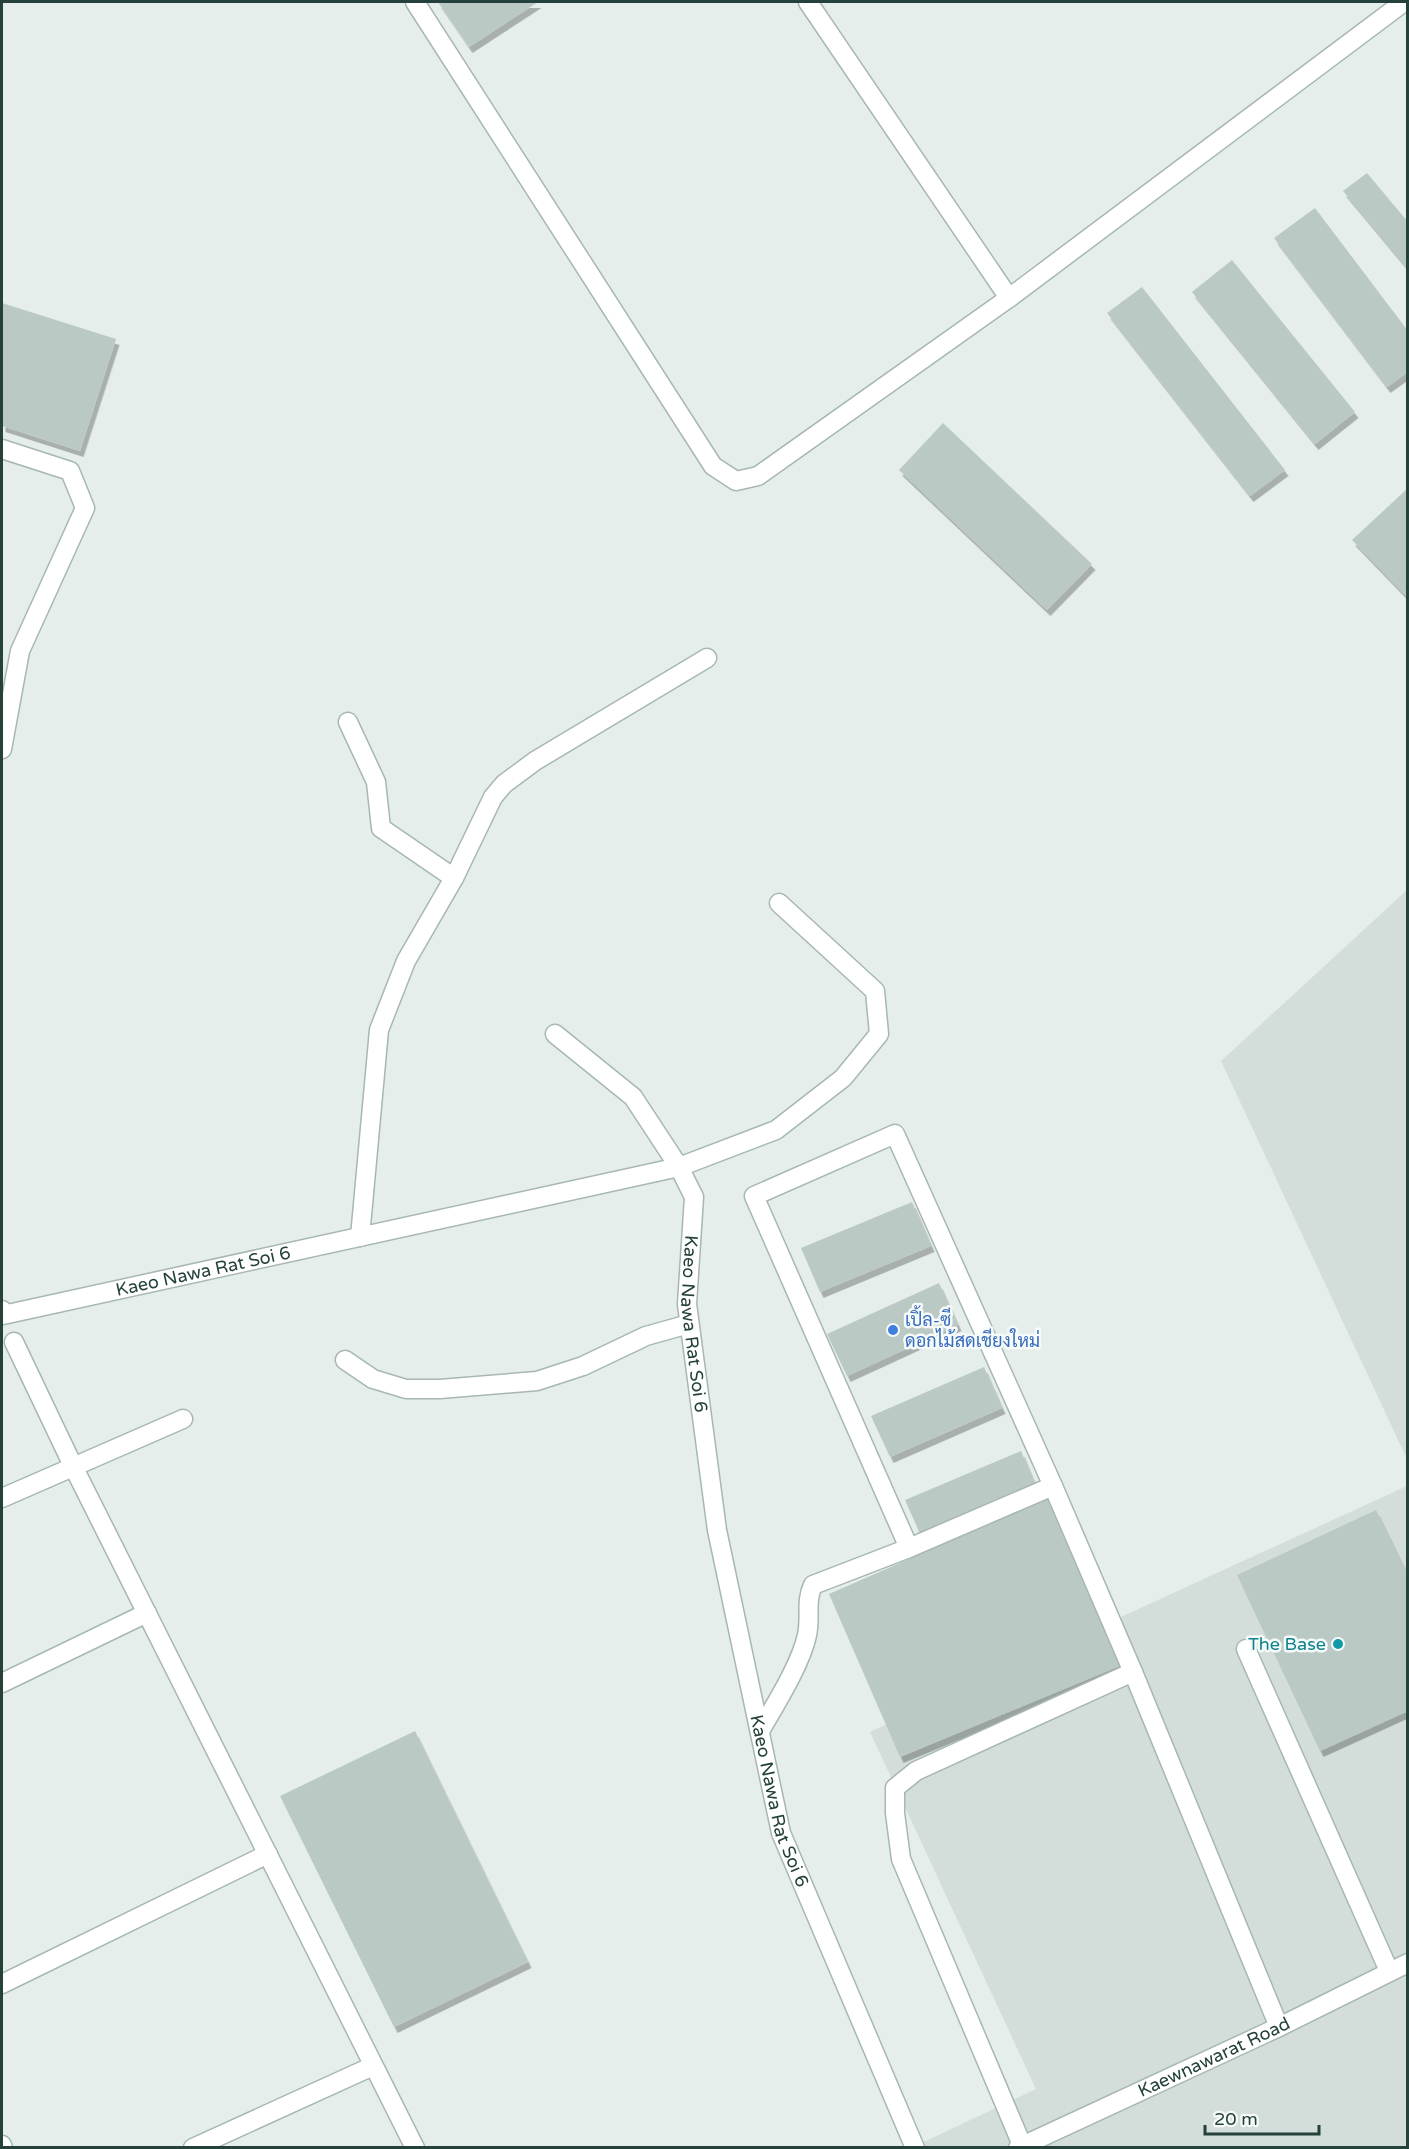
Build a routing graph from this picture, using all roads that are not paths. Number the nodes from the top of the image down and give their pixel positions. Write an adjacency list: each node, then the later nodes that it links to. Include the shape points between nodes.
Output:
1 (415, 2): 4 (street, via 713,466 736,481 758,476)
2 (808, 2): 4 (street)
3 (1404, 2): 4 (street)
4 (1009, 298)
5 (2, 449): 8 (street, via 70,471 85,508 20,651)
6 (707, 658): 9 (street, via 535,761 504,784)
7 (348, 722): 9 (street, via 376,782 381,828)
8 (2, 749)
9 (454, 878): 13 (street, via 406,960 379,1030)
10 (779, 903): 12 (street, via 875,991 879,1034 843,1078 776,1130)
11 (555, 1034): 12 (street, via 633,1096)
12 (679, 1167): 13 (street, Kaeo Nawa Rat Soi 6); 15 (street, Kaeo Nawa Rat Soi 6, via 694,1197)
13 (360, 1237): 14 (street, Kaeo Nawa Rat Soi 6, via 3,1315)
14 (2, 1310)
15 (689, 1324): 17 (street, via 646,1336 537,1381 406,1389 373,1379); 27 (street, Kaeo Nawa Rat Soi 6, via 717,1530)
16 (14, 1342): 19 (street)
17 (345, 1360)
18 (183, 1419): 19 (street)
19 (74, 1467): 21 (street); 23 (street)
20 (1053, 1486): 22 (street); 22 (street, via 895,1134 754,1196); 25 (street)
21 (2, 1498)
22 (909, 1548): 27 (street, via 813,1585 808,1597 807,1635 780,1698)
23 (147, 1612): 26 (street); 28 (street)
24 (1246, 1649): 30 (street)
25 (1133, 1672): 32 (street); 34 (street, via 916,1771 895,1788 901,1859)
26 (2, 1683)
27 (760, 1731): 37 (street, Kaeo Nawa Rat Soi 6, via 781,1833)
28 (268, 1854): 31 (street); 33 (street)
29 (1407, 1963): 30 (street, Kaewnawarat Road)
30 (1389, 1971): 32 (street, Kaewnawarat Road)
31 (2, 1984)
32 (1279, 2027): 34 (street, Kaewnawarat Road)
33 (373, 2066): 35 (street); 36 (street)
34 (1020, 2146)
35 (193, 2148)
36 (415, 2148)
37 (915, 2148)

